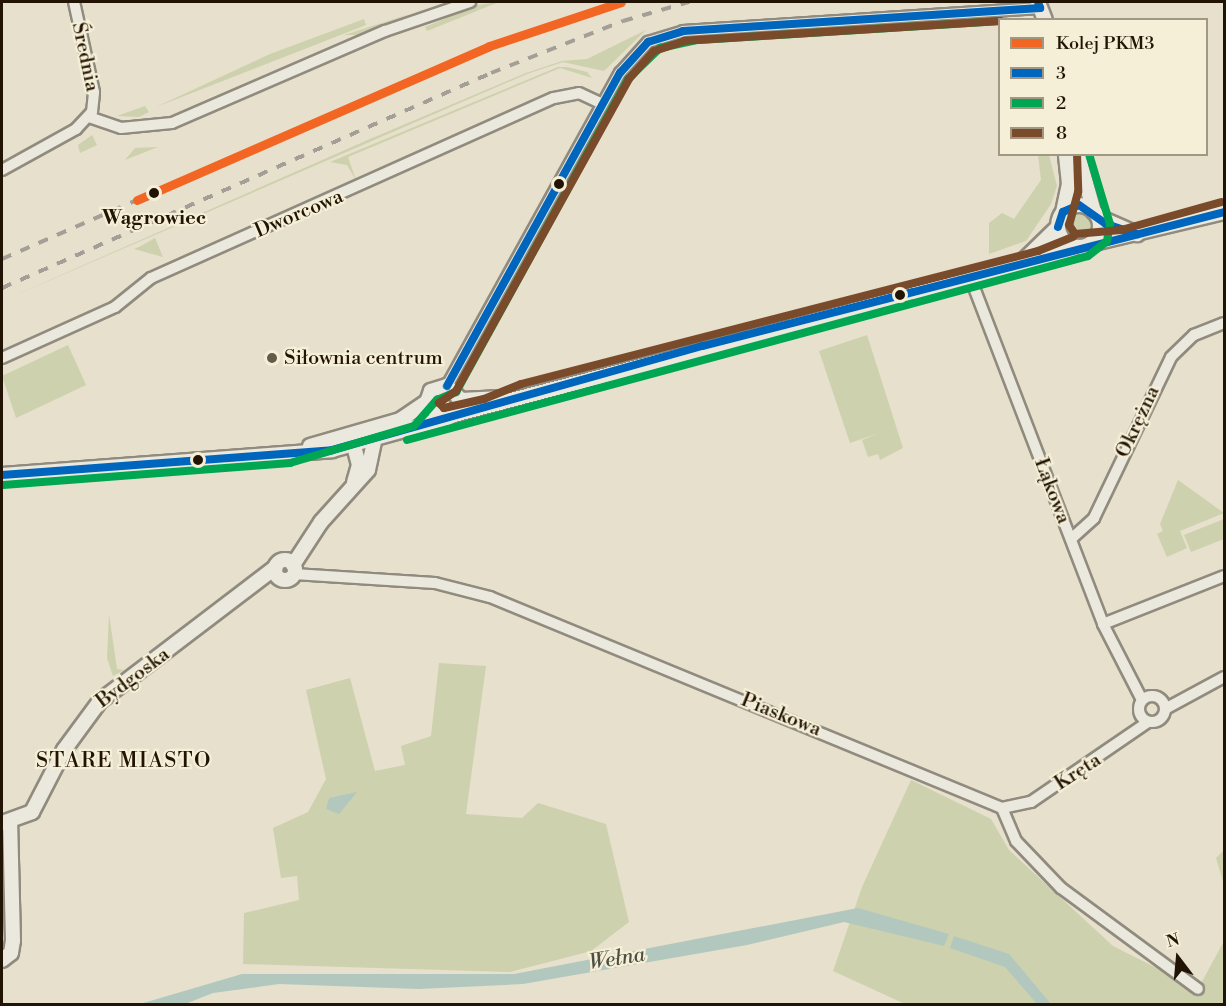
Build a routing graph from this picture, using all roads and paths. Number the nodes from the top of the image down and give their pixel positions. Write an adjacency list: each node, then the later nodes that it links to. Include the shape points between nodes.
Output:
1 (74, 2): 5 (street, Średnia, via 94,92)
2 (470, 2): 5 (street, via 385,31 172,123 121,128)
3 (1040, 12): 4 (street, via 673,33 634,54)
4 (603, 104): 18 (street, Dworcowa, via 579,93 554,98 152,278 115,307); 19 (street)
5 (89, 117): 8 (street, Średnia)
6 (1065, 156): 9 (street, via 1069,184)
7 (1079, 156): 11 (street)
8 (2, 170)
9 (1063, 212): 11 (street, via 1079,205); 12 (street)
10 (1224, 212): 13 (street)
11 (1096, 214): 13 (street); 14 (street, via 1099,230)
12 (1058, 227): 14 (street, via 1065,242); 15 (street)
13 (1137, 234): 14 (street)
14 (1083, 245): 15 (street)
15 (1020, 264): 16 (street)
16 (970, 277): 20 (street); 28 (street, Łąkowa)
17 (1224, 323): 28 (street, Okrężna, via 1194,335 1171,357 1094,518)
18 (2, 358)
19 (447, 386): 21 (street); 22 (street, via 431,392)
20 (524, 394): 21 (street); 23 (street)
21 (461, 400): 23 (street)
22 (427, 402): 23 (street); 25 (street, via 410,416)
23 (447, 417): 24 (street)
24 (375, 438): 25 (street); 27 (street, Bydgoska, via 370,464)
25 (353, 439): 26 (street, via 288,453); 27 (street, via 359,465)
26 (2, 475)
27 (353, 484): 29 (street, Bydgoska)
28 (1071, 539): 31 (street, Łąkowa)
29 (285, 569): 36 (street, Piaskowa, via 435,583 490,597); 37 (street, Bydgoska, via 89,712 32,812)
30 (1224, 576): 31 (street)
31 (1103, 624): 33 (street, Łąkowa)
32 (1224, 677): 34 (street)
33 (1142, 700): 34 (street, via 1154,696); 35 (street, via 1138,713)
34 (1165, 709): 35 (street, via 1160,720)
35 (1148, 722): 36 (street, Kręta, via 1031,802)
36 (1002, 808): 39 (street, via 1016,841 1061,888)
37 (6, 822): 38 (street, via 14,941 11,953)
38 (2, 960)
39 (1198, 989)

